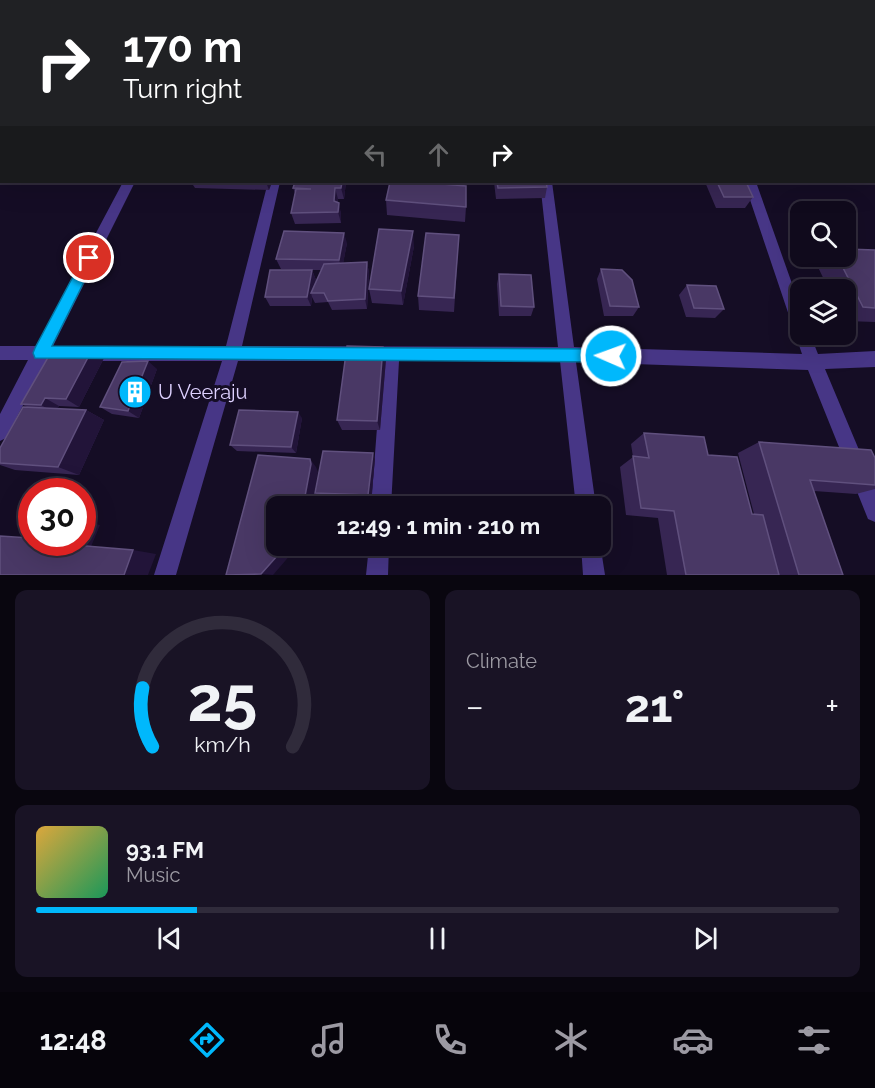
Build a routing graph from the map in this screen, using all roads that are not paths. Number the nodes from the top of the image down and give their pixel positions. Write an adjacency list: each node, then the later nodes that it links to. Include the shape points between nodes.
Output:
1 (128, 183): 8 (street)
2 (274, 183): 11 (street)
3 (546, 183): 10 (street)
4 (750, 183): 5 (street)
5 (790, 300)
6 (805, 345): 13 (street)
7 (0, 353): 8 (street)
8 (40, 353): 11 (street); 14 (street)
9 (391, 354): 10 (street); 11 (street); 15 (street)
10 (566, 354): 13 (street); 16 (street)
11 (232, 355): 20 (street)
12 (875, 359): 13 (street)
13 (811, 362): 17 (street)
14 (0, 432)
15 (382, 496)
16 (585, 496)
17 (875, 512)
18 (378, 556): 21 (street)
19 (592, 556): 22 (street)
20 (165, 575)
21 (377, 575)
22 (594, 575)

